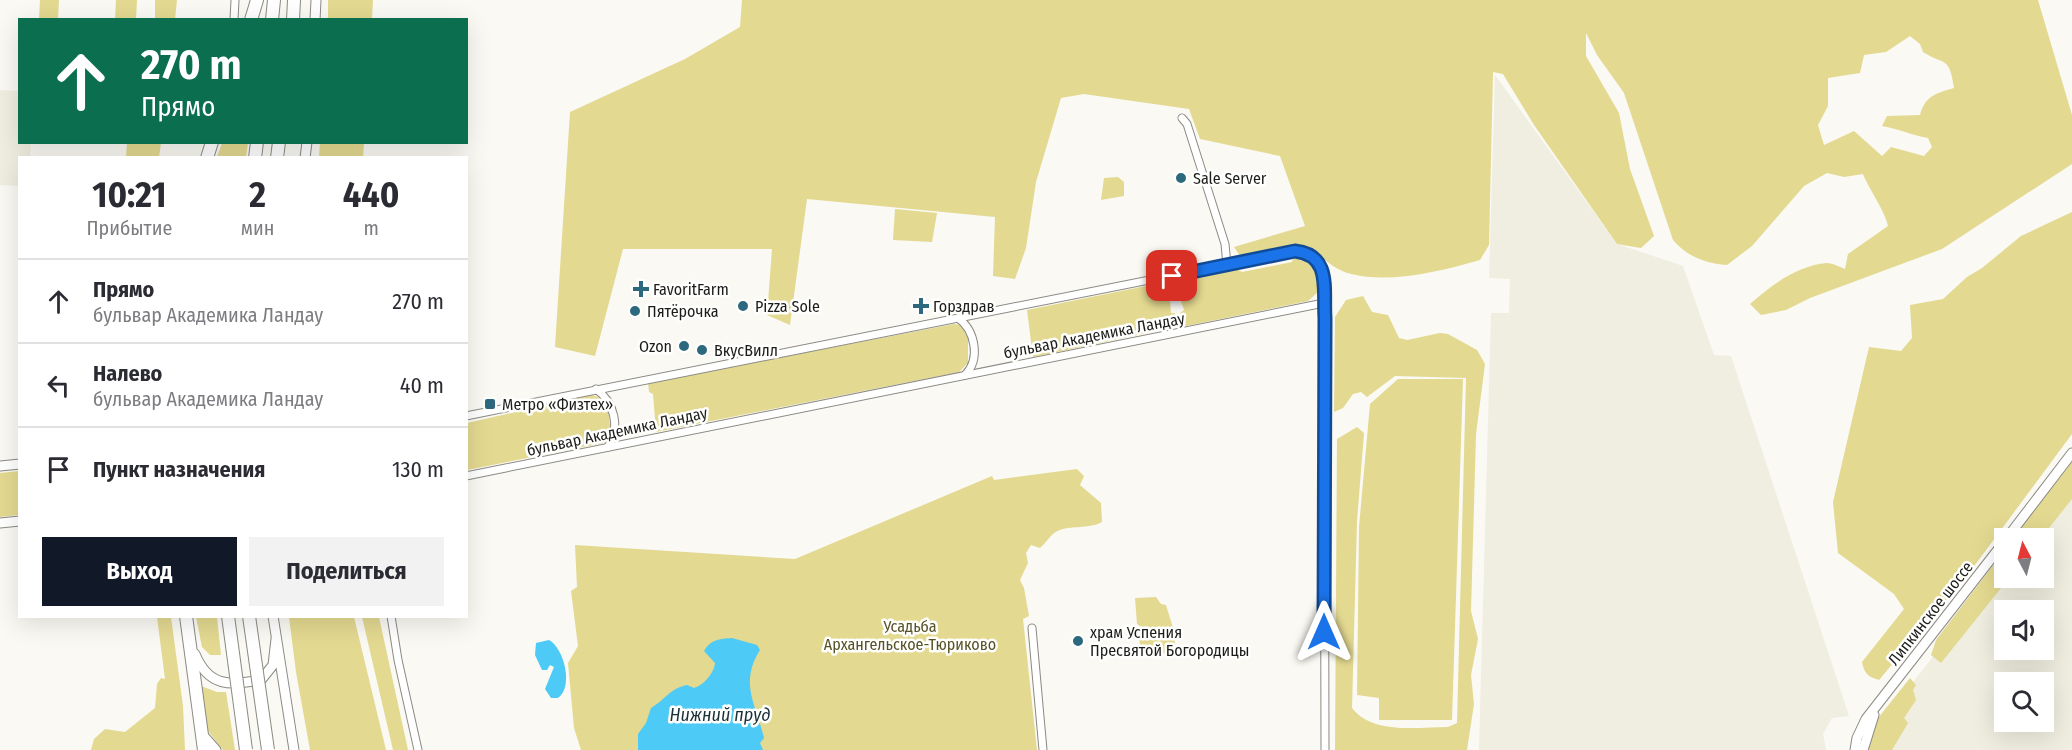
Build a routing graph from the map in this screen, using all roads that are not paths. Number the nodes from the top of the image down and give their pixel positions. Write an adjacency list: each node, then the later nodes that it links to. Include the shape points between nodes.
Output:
1 (235, 0): 6 (street)
2 (257, 0): 7 (highway)
3 (274, 0): 8 (highway)
4 (294, 0): 9 (highway)
5 (316, 0): 10 (street)
6 (234, 18)
7 (251, 18)
8 (272, 18)
9 (293, 18)
10 (315, 18)
11 (1182, 118): 12 (street, via 1225,244)
12 (1227, 265): 13 (street, via 1295,251 1311,254 1322,271); 14 (street)
13 (1324, 303): 15 (street, бульвар Академика Ландау); 44 (street)
14 (958, 318): 15 (street, via 969,326 974,339 972,363); 16 (street)
15 (965, 375): 18 (street, бульвар Академика Ландау)
16 (596, 389): 17 (street); 18 (street, via 611,404 615,432)
17 (468, 416)
18 (608, 447): 22 (street, бульвар Академика Ландау)
19 (2072, 453): 25 (street, Липкинское шоссе)
20 (18, 464): 21 (street)
21 (0, 466)
22 (468, 476)
23 (18, 521): 24 (street)
24 (0, 523)
25 (2014, 528)
26 (1994, 554): 35 (street, Липкинское шоссе)
27 (186, 618): 34 (highway)
28 (228, 618): 39 (highway, bridge)
29 (249, 618): 40 (highway, bridge)
30 (273, 618): 33 (street)
31 (391, 618): 42 (street)
32 (1032, 628): 43 (street)
33 (276, 639): 34 (street, via 273,665 266,676 232,685 210,676 198,663); 41 (street)
34 (189, 640): 36 (highway)
35 (1879, 702): 45 (street, Липкинское шоссе, via 1866,719); 46 (street, Липкинское шоссе)
36 (201, 733): 37 (highway); 38 (street)
37 (204, 750)
38 (216, 750)
39 (246, 750)
40 (268, 750)
41 (294, 750)
42 (418, 750)
43 (1042, 750)
44 (1325, 750)
45 (1855, 750)
46 (1863, 750)

